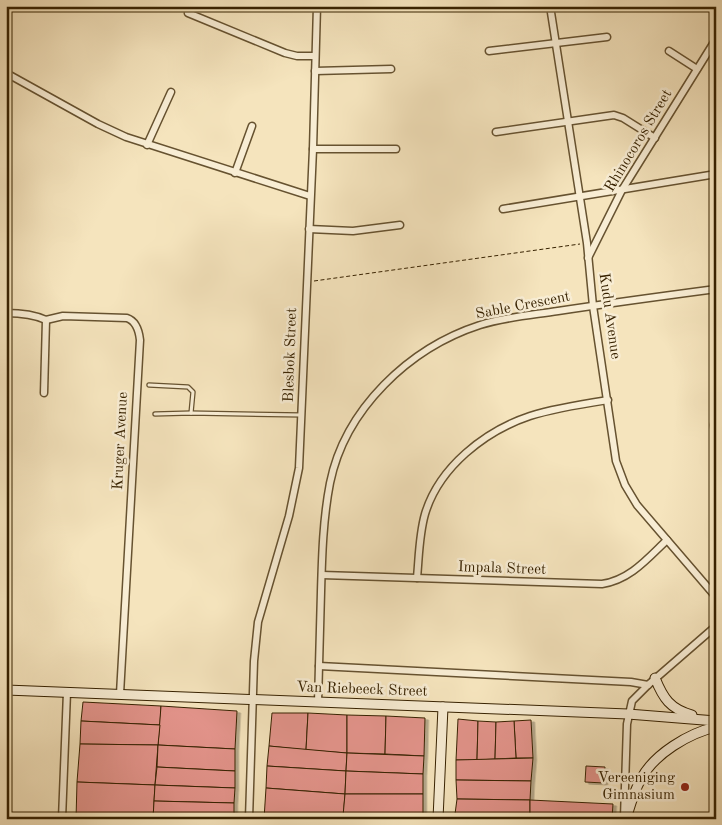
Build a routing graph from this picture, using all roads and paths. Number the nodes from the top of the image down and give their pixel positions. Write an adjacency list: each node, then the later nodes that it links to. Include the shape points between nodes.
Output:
1 (317, 6): 9 (street, Blesbok Street)
2 (550, 6): 6 (street, Kudu Avenue)
3 (188, 13): 9 (street, via 285,53)
4 (607, 37): 6 (street)
5 (716, 39): 11 (street, Rhinocoros Street)
6 (556, 44): 7 (street); 15 (street, Kudu Avenue)
7 (489, 51)
8 (669, 51): 11 (street)
9 (315, 56): 12 (street, Blesbok Street)
10 (391, 69): 12 (street)
11 (698, 69): 18 (street, Rhinocoros Street)
12 (315, 71): 20 (street, Blesbok Street)
13 (6, 73): 19 (street, via 98,124)
14 (171, 92): 19 (street)
15 (567, 120): 17 (street); 18 (street, via 614,115); 26 (street, Kudu Avenue)
16 (252, 126): 22 (street)
17 (496, 132)
18 (654, 138): 24 (street, Rhinocoros Street)
19 (147, 145): 22 (street)
20 (313, 149): 21 (street); 25 (street, Blesbok Street)
21 (396, 149)
22 (235, 173): 25 (street)
23 (716, 174): 24 (street)
24 (622, 190): 26 (street); 31 (street, Rhinocoros Street)
25 (310, 196): 29 (street, Blesbok Street)
26 (580, 196): 27 (street); 30 (street, Kudu Avenue)
27 (502, 210)
28 (400, 225): 29 (street, via 353,231)
29 (309, 229): 32 (street, Blesbok Street)
30 (587, 243): 31 (street, Kudu Avenue); 32 (path)
31 (588, 258): 34 (street, Kudu Avenue)
32 (306, 282): 43 (street, Blesbok Street)
33 (716, 289): 34 (street, Sable Crescent)
34 (593, 306): 39 (street, Kudu Avenue); 46 (street, Sable Crescent, via 480,325 437,345 392,378 360,414 334,467 326,507)
35 (6, 313): 36 (street, Kruger Avenue, via 28,314)
36 (46, 320): 38 (street); 54 (street, Kruger Avenue, via 63,316 126,318 134,323 139,335)
37 (149, 385): 40 (lane, via 188,387 193,392)
38 (44, 393)
39 (608, 400): 45 (street, Kudu Avenue, via 616,461 625,485 637,505); 47 (street, via 529,416 495,433 462,457 443,477 425,514)
40 (192, 413): 41 (lane); 43 (lane)
41 (155, 414)
42 (716, 414): 44 (street)
43 (302, 415): 55 (street, Blesbok Street, via 298,479 258,622)
44 (716, 441)
45 (667, 540): 47 (street, Impala Street, via 630,574 610,583); 48 (street, Kudu Avenue)
46 (322, 576): 47 (street, Impala Street); 50 (street, Sable Crescent)
47 (417, 578)
48 (716, 597)
49 (716, 626): 51 (street)
50 (319, 666): 51 (street, Van Riebeeck Street); 56 (street, Sable Crescent)
51 (652, 681): 58 (street, via 632,701); 59 (street, via 670,703 683,712)
52 (6, 690): 53 (street, Van Riebeeck Street)
53 (67, 692): 54 (street, Van Riebeeck Street); 60 (street)
54 (120, 694): 55 (street, Van Riebeeck Street)
55 (253, 700): 56 (street, Van Riebeeck Street); 61 (street, Blesbok Street)
56 (318, 702): 57 (street, Van Riebeeck Street)
57 (442, 707): 58 (street, Van Riebeeck Street); 62 (street)
58 (628, 714): 59 (street, Van Riebeeck Street); 63 (street)
59 (714, 723): 63 (street, via 669,749 652,764 641,778)
60 (62, 819)
61 (249, 819)
62 (438, 819)
63 (625, 819)

